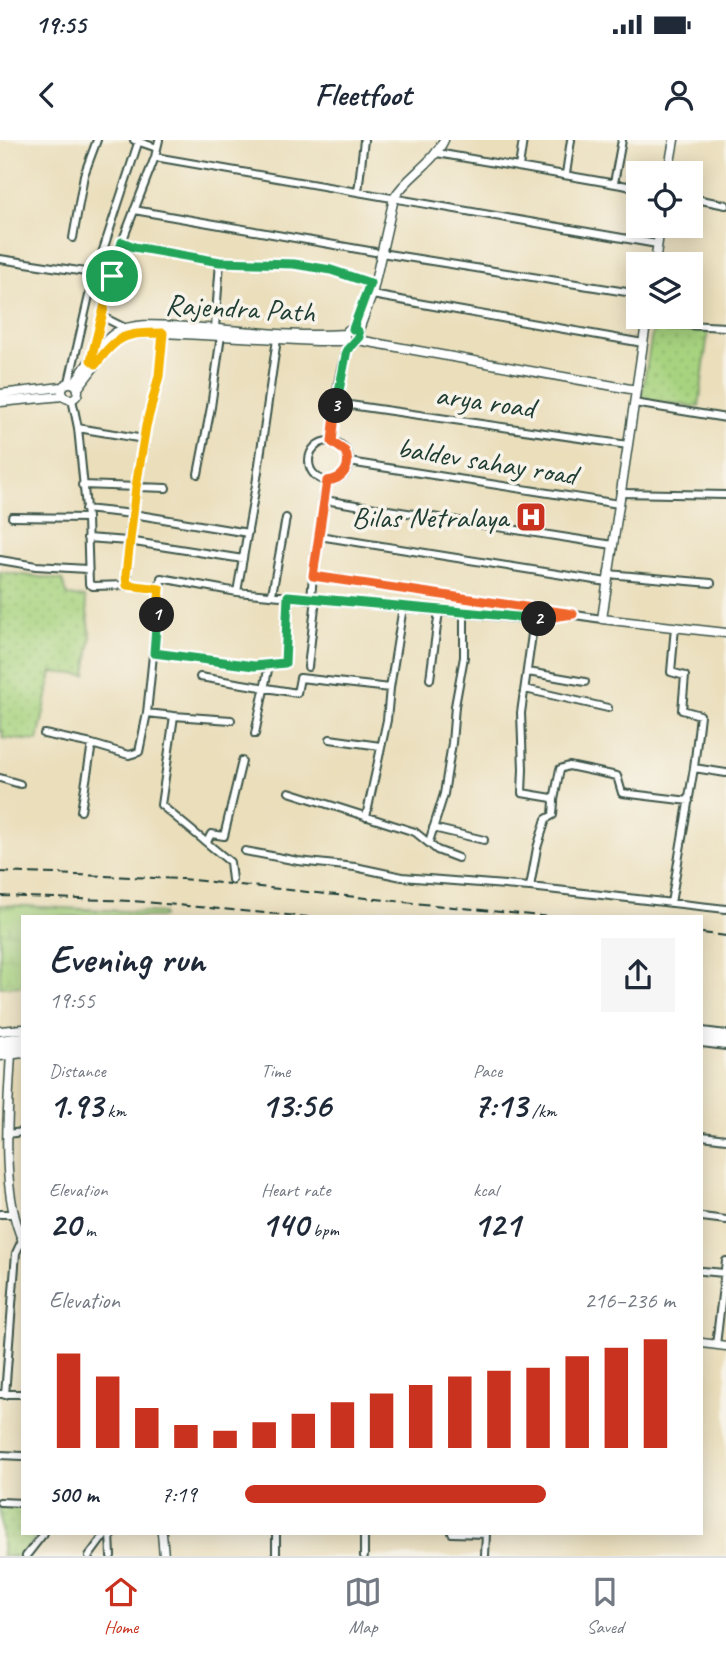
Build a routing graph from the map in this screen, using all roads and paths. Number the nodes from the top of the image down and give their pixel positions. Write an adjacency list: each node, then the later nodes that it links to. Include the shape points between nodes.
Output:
1 (97, 140): 24 (street, via 84,175)
2 (137, 140): 11 (street); 32 (street)
3 (159, 140): 11 (street)
4 (364, 140): 19 (street)
5 (438, 140): 20 (main road, Rajendra Path, via 397,183)
6 (444, 140): 12 (main road, Rajendra Path)
7 (523, 140): 15 (street)
8 (571, 140): 16 (street)
9 (622, 140): 17 (street)
10 (674, 140): 14 (main road)
11 (157, 148): 13 (street)
12 (437, 153): 15 (street); 20 (main road, Rajendra Path)
13 (155, 157): 19 (street); 23 (street)
14 (670, 161)
15 (519, 167): 16 (street)
16 (566, 174): 17 (street)
17 (614, 183): 18 (street)
18 (626, 185)
19 (358, 192): 20 (street)
20 (391, 198): 27 (street); 29 (main road, Rajendra Path)
21 (703, 200): 22 (street)
22 (726, 205)
23 (134, 210): 26 (street); 29 (street)
24 (73, 238)
25 (658, 238): 27 (main road)
26 (122, 242): 31 (street); 33 (street)
27 (657, 244): 28 (main road)
28 (656, 252)
29 (378, 253): 34 (main road, Rajendra Path); 35 (street); 36 (main road, Rajendra Path)
30 (0, 259): 32 (street)
31 (220, 262): 34 (street, via 294,264); 42 (street)
32 (96, 272): 33 (street); 48 (street)
33 (112, 276): 37 (street)
34 (370, 283): 44 (main road, Rajendra Path)
35 (626, 292)
36 (372, 295): 44 (main road, Rajendra Path); 46 (street)
37 (101, 316): 40 (street); 47 (street)
38 (703, 325): 39 (street)
39 (726, 327)
40 (125, 328): 42 (main road, Rajendra Path); 47 (main road, Rajendra Path, via 105,342)
41 (645, 329): 46 (main road)
42 (218, 332): 43 (main road, Rajendra Path); 44 (main road, Rajendra Path); 45 (main road, Rajendra Path); 60 (street, via 211,407)
43 (163, 333): 47 (main road, Rajendra Path, via 117,339); 56 (street, via 159,376)
44 (352, 336): 45 (main road, Rajendra Path); 49 (main road); 52 (street)
45 (276, 339): 74 (street)
46 (643, 343): 49 (main road)
47 (94, 362): 48 (main road, Rajendra Path)
48 (70, 389): 50 (main road); 51 (main road); 55 (street)
49 (636, 390): 53 (main road)
50 (0, 394)
51 (0, 402)
52 (336, 403): 57 (street); 58 (street, arya road)
53 (634, 403): 54 (street); 58 (main road)
54 (726, 418)
55 (78, 428): 56 (street); 62 (street)
56 (144, 439): 63 (street)
57 (332, 442): 59 (street, via 345,451); 61 (street, via 317,445 309,456 311,470)
58 (628, 445): 65 (main road)
59 (348, 463): 61 (street, via 339,478); 68 (street, baldev sahay road)
60 (198, 474)
61 (327, 481): 67 (street)
62 (82, 485): 63 (street); 69 (street)
63 (136, 487): 64 (street); 70 (street)
64 (166, 488)
65 (620, 493): 66 (street); 68 (main road)
66 (726, 495)
67 (324, 500): 75 (street); 78 (street)
68 (619, 504): 78 (main road)
69 (85, 509): 70 (street); 72 (street)
70 (132, 514): 74 (street); 77 (street)
71 (12, 517): 72 (street)
72 (87, 518): 76 (street)
73 (286, 518): 88 (street)
74 (248, 533): 79 (street)
75 (319, 536): 82 (street); 83 (street)
76 (87, 538): 77 (street); 81 (street)
77 (128, 541): 79 (street); 85 (street)
78 (612, 545): 83 (main road)
79 (243, 559): 87 (street)
80 (0, 560): 81 (street)
81 (87, 569): 85 (street, via 90,585)
82 (313, 576): 90 (street); 94 (street)
83 (608, 578): 84 (street); 95 (main road)
84 (711, 583)
85 (127, 585): 86 (street)
86 (160, 589): 87 (street, via 160,579); 99 (street)
87 (237, 592): 88 (street)
88 (272, 594): 89 (street)
89 (288, 596): 90 (street); 100 (street, via 285,663)
90 (314, 597): 91 (street); 101 (street)
91 (403, 607): 92 (street); 107 (street)
92 (439, 611): 93 (street); 104 (street)
93 (464, 612): 96 (street); 128 (street, via 464,657 452,743)
94 (573, 614): 95 (street); 96 (street)
95 (602, 619): 97 (main road)
96 (534, 620): 102 (street)
97 (675, 627): 98 (main road); 119 (street, via 671,671 685,677 682,710 700,715)
98 (726, 633)
99 (154, 653): 100 (street); 110 (street)
100 (269, 665): 106 (street)
101 (308, 667)
102 (528, 672): 105 (street); 108 (street)
103 (200, 677): 106 (street)
104 (430, 678)
105 (585, 682)
106 (266, 686): 107 (street, via 297,693 300,678); 114 (street)
107 (390, 688): 117 (street)
108 (525, 689): 109 (street); 124 (street, via 520,734 522,793)
109 (608, 708)
110 (147, 713): 111 (street); 116 (street, via 139,752 130,755)
111 (174, 716): 112 (street); 130 (street, via 160,805)
112 (231, 720)
113 (44, 734): 116 (street)
114 (255, 734)
115 (330, 739): 117 (street)
116 (92, 744): 126 (street)
117 (380, 746): 127 (street)
118 (242, 761): 130 (street, via 224,836 211,834)
119 (694, 768): 120 (street); 125 (street)
120 (726, 773)
121 (0, 779): 122 (street)
122 (20, 784)
123 (289, 792): 127 (street)
124 (554, 800): 125 (street, via 560,769 569,766 617,776 622,793); 135 (street, via 554,814 546,819)
125 (689, 801): 136 (street)
126 (81, 811)
127 (366, 817): 131 (street, via 415,832)
128 (433, 828): 129 (street); 131 (street)
129 (484, 840)
130 (207, 842): 134 (street, via 230,862)
131 (429, 842): 133 (street)
132 (245, 851): 135 (street, via 402,877)
133 (458, 858)
134 (232, 880)
135 (530, 887): 136 (street)
136 (671, 903): 137 (street)
137 (726, 909)
138 (21, 1029): 139 (main road)
139 (0, 1031)
140 (703, 1033): 141 (highway)
141 (726, 1037)
142 (21, 1038): 143 (highway)
143 (0, 1041)
144 (703, 1041): 145 (highway)
145 (726, 1044)
146 (5, 1052): 147 (main road); 149 (main road)
147 (0, 1056)
148 (21, 1132): 149 (street)
149 (8, 1134): 153 (main road, via 6,1181)
150 (703, 1136): 151 (street)
151 (726, 1139)
152 (0, 1214): 153 (street)
153 (11, 1214): 156 (main road)
154 (703, 1217): 155 (street)
155 (726, 1220)
156 (21, 1237)
157 (21, 1241): 164 (street, via 16,1253)
158 (726, 1263): 160 (street)
159 (703, 1271): 160 (street)
160 (724, 1273): 162 (street)
161 (703, 1343): 162 (main road)
162 (716, 1345): 163 (main road)
163 (726, 1346)
164 (3, 1394): 165 (street)
165 (21, 1394)
166 (0, 1455): 167 (street)
167 (21, 1456)
168 (0, 1502): 169 (street)
169 (21, 1503)
170 (42, 1535): 177 (street)
171 (106, 1535): 178 (street)
172 (108, 1535): 179 (street)
173 (162, 1535): 180 (main road)
174 (276, 1535): 181 (street)
175 (364, 1535): 182 (street)
176 (486, 1535): 183 (street)
177 (26, 1556)
178 (89, 1556)
179 (111, 1556)
180 (164, 1556)
181 (276, 1556)
182 (364, 1556)
183 (485, 1556)

